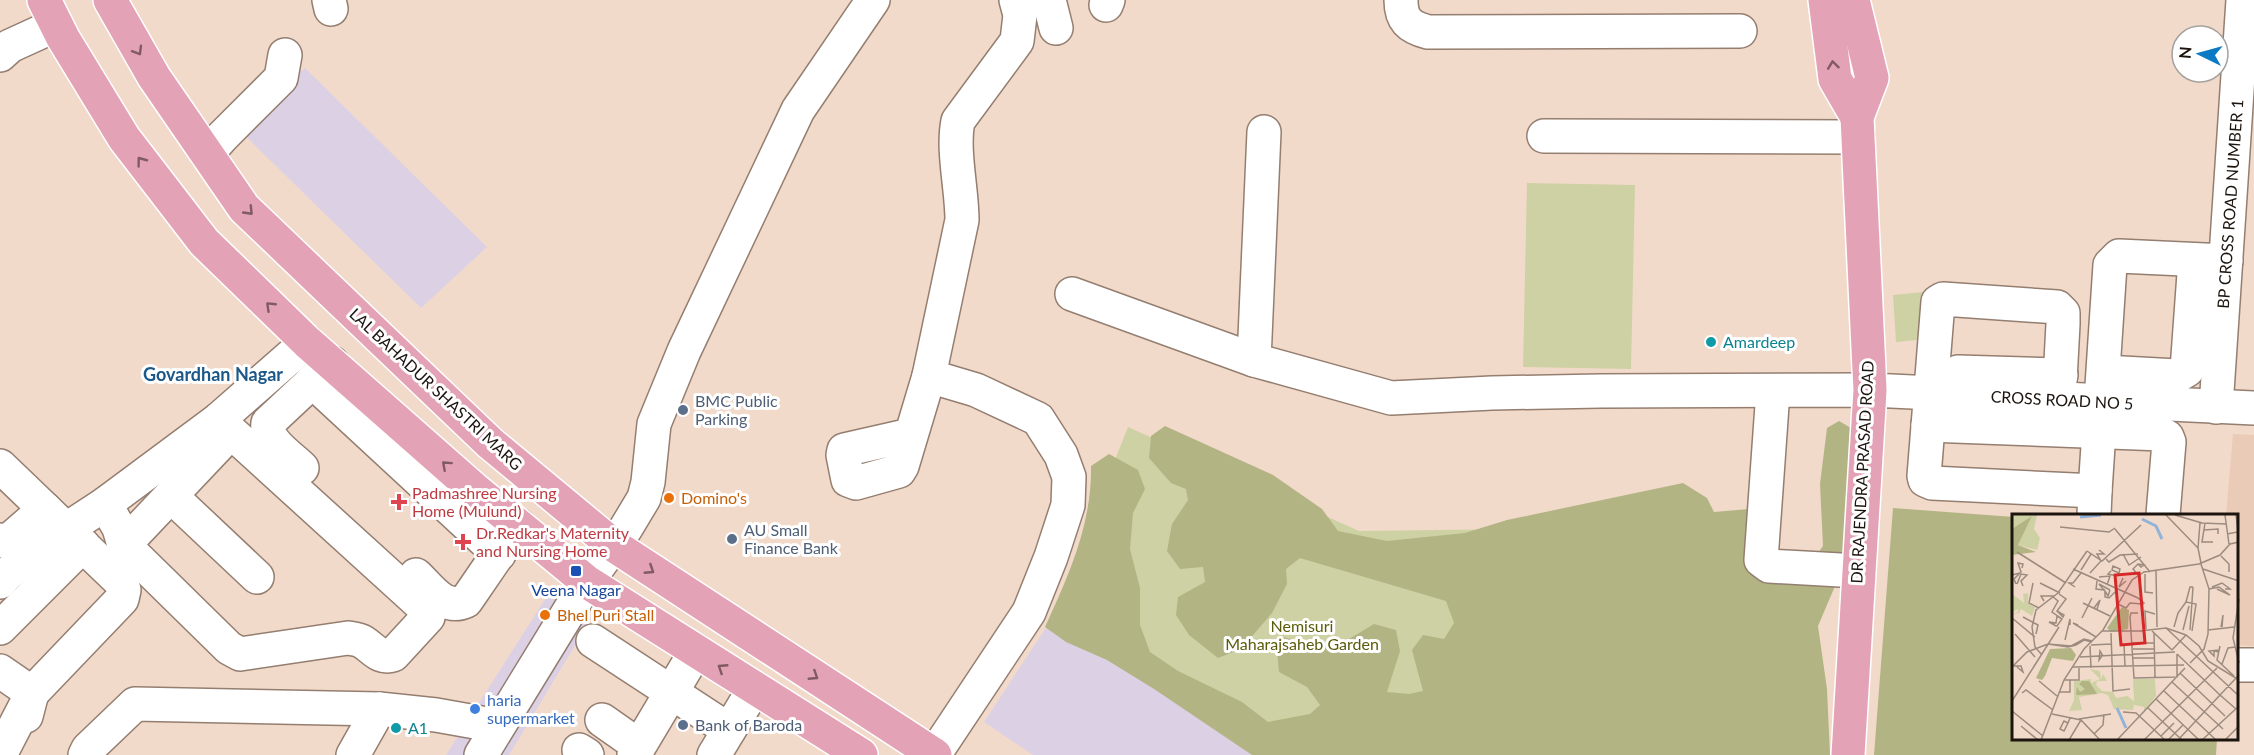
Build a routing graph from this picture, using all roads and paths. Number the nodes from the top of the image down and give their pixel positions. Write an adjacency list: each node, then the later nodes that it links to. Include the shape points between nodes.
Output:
1 (110, 0): 15 (main road, LAL BAHADUR SHASTRI MARG, one-way to 15, via 154,77)
2 (873, 0): 38 (street, via 793,121 684,351 654,424 644,498 626,528)
3 (1016, 0): 21 (street, via 1020,15 1017,41 958,121 955,136 962,220)
4 (1401, 0): 9 (street, via 1408,25 1428,32)
5 (1825, 0): 12 (main road, DR RAJENDRA PRASAD ROAD, one-way to 5, via 1835,80)
6 (1853, 0): 12 (main road, DR RAJENDRA PRASAD ROAD, via 1872,78)
7 (2243, 0): 16 (street, BP CROSS ROAD NUMBER 1)
8 (50, 12): 10 (street); 18 (main road, one-way to 8, via 204,242 124,138)
9 (1740, 31)
10 (0, 55)
11 (285, 55): 15 (street, via 281,78)
12 (1858, 127): 14 (street); 23 (main road, DR RAJENDRA PRASAD ROAD)
13 (1264, 132): 19 (street)
14 (1544, 136)
15 (207, 154): 38 (main road, LAL BAHADUR SHASTRI MARG, one-way to 38, via 244,208 490,443)
16 (2210, 260): 26 (street, via 2187,370); 26 (street, via 2119,256 2114,259 2110,265); 27 (street, BP CROSS ROAD NUMBER 1)
17 (1072, 294): 19 (street, CROSS ROAD NO 5)
18 (307, 342): 20 (main road); 29 (street)
19 (1254, 360): 24 (street, CROSS ROAD NO 5, via 1391,398)
20 (322, 372): 36 (main road, one-way to 20); 40 (street); 40 (street, via 272,417 267,429 269,437 446,603 466,601)
21 (929, 376): 30 (street); 64 (street, via 976,390 1038,419 1061,455 1069,477 1068,505 1029,612)
22 (2060, 387): 25 (street, CROSS ROAD NO 5); 25 (street, via 2063,324 2057,308 1943,299 1936,307); 26 (street, CROSS ROAD NO 5)
23 (1870, 390): 24 (street, CROSS ROAD NO 5); 25 (street, CROSS ROAD NO 5); 42 (main road, DR RAJENDRA PRASAD ROAD)
24 (1773, 391): 42 (street, via 1761,560 1769,566)
25 (1930, 396): 26 (street); 33 (street, via 1924,476 1928,482)
26 (2102, 402): 27 (street, CROSS ROAD NO 5); 33 (street); 35 (street, via 2167,437)
27 (2216, 407): 28 (street, CROSS ROAD NO 5)
28 (2254, 408)
29 (224, 426): 32 (street); 34 (street); 39 (street, via 427,610 428,617 393,655 385,657 361,640 348,638 240,654 229,648)
30 (910, 435)
31 (0, 466): 37 (street)
32 (171, 496): 39 (street); 44 (street)
33 (2095, 503)
34 (105, 504): 37 (street); 39 (street)
35 (2163, 514)
36 (518, 525): 40 (street); 41 (main road)
37 (43, 533): 43 (street); 45 (street); 52 (street, via 122,583 124,590 122,599)
38 (608, 541): 41 (street); 64 (main road, LAL BAHADUR SHASTRI MARG, one-way to 64)
39 (124, 545)
40 (499, 554)
41 (572, 570): 47 (main road); 56 (street)
42 (1858, 571): 65 (main road, DR RAJENDRA PRASAD ROAD)
43 (2, 576)
44 (258, 577)
45 (0, 628)
46 (593, 641): 51 (street)
47 (696, 651): 51 (street); 53 (main road, one-way to 47)
48 (2239, 664): 49 (street)
49 (2254, 665)
50 (0, 671): 52 (street)
51 (671, 692): 57 (street); 58 (street)
52 (32, 693): 59 (street); 60 (street)
53 (763, 694): 57 (street); 63 (main road)
54 (379, 709): 56 (street, via 436,715); 61 (street, via 135,704); 62 (street)
55 (602, 720): 58 (street)
56 (491, 745)
57 (727, 747)
58 (637, 750)
59 (0, 755)
60 (16, 755)
61 (85, 755)
62 (353, 755)
63 (861, 755)
64 (934, 755)
65 (1848, 755)

